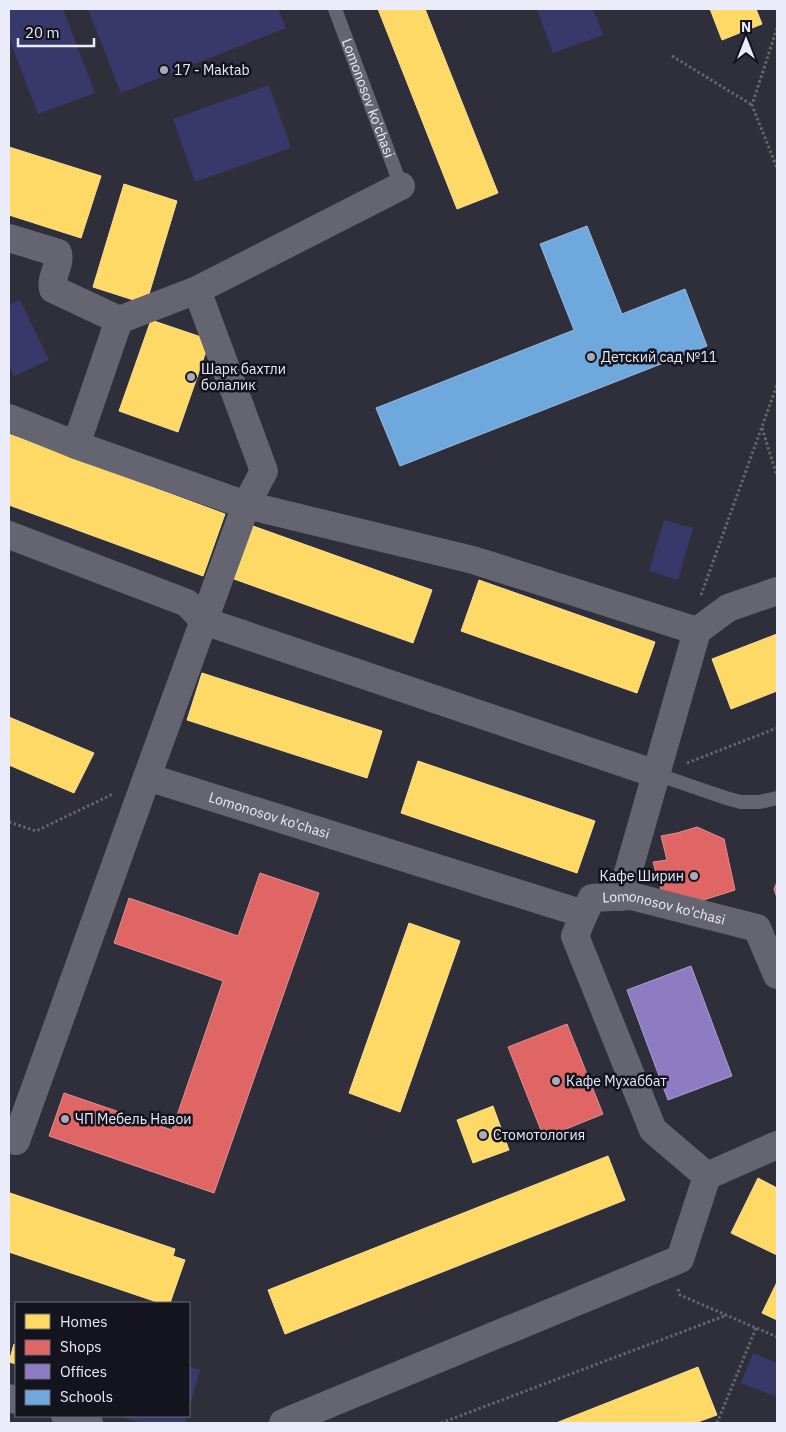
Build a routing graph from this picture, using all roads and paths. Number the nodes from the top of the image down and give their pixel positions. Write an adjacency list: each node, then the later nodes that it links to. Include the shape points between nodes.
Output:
1 (335, 9): 6 (lane, Lomonosov ko'chasi)
2 (777, 28): 4 (path)
3 (672, 56): 4 (path)
4 (752, 105): 5 (path)
5 (777, 168)
6 (401, 186): 8 (street)
7 (9, 238): 9 (street, via 58,254 60,260 53,289)
8 (197, 290): 9 (street); 15 (street, via 264,471)
9 (119, 320): 13 (street)
10 (777, 385): 12 (path)
11 (9, 418): 13 (street)
12 (762, 427): 14 (path); 19 (path)
13 (76, 445): 15 (street)
14 (777, 476)
15 (246, 505): 18 (street); 19 (street, via 473,560)
16 (9, 536): 18 (street, via 187,603)
17 (777, 590): 19 (street, via 728,608)
18 (204, 621): 21 (street); 22 (street)
19 (693, 630): 21 (street)
20 (777, 728): 21 (path)
21 (656, 774): 23 (lane, via 741,802); 25 (street)
22 (147, 777): 24 (path, via 36,831); 26 (street, Lomonosov ko'chasi); 28 (street)
23 (777, 798)
24 (9, 822)
25 (621, 897): 26 (street, Lomonosov ko'chasi, via 592,898); 27 (street, Lomonosov ko'chasi, via 631,896 757,928)
26 (584, 914): 30 (street, via 575,936 653,1130)
27 (777, 975)
28 (16, 1141)
29 (777, 1145): 30 (street)
30 (708, 1176): 31 (street, via 680,1259)
31 (667, 1264): 32 (path, via 680,1295); 37 (street)
32 (727, 1315): 33 (path); 38 (path)
33 (756, 1328): 34 (path); 39 (path)
34 (777, 1337)
35 (69, 1417): 36 (street)
36 (89, 1423)
37 (283, 1423)
38 (441, 1423)
39 (718, 1423)

